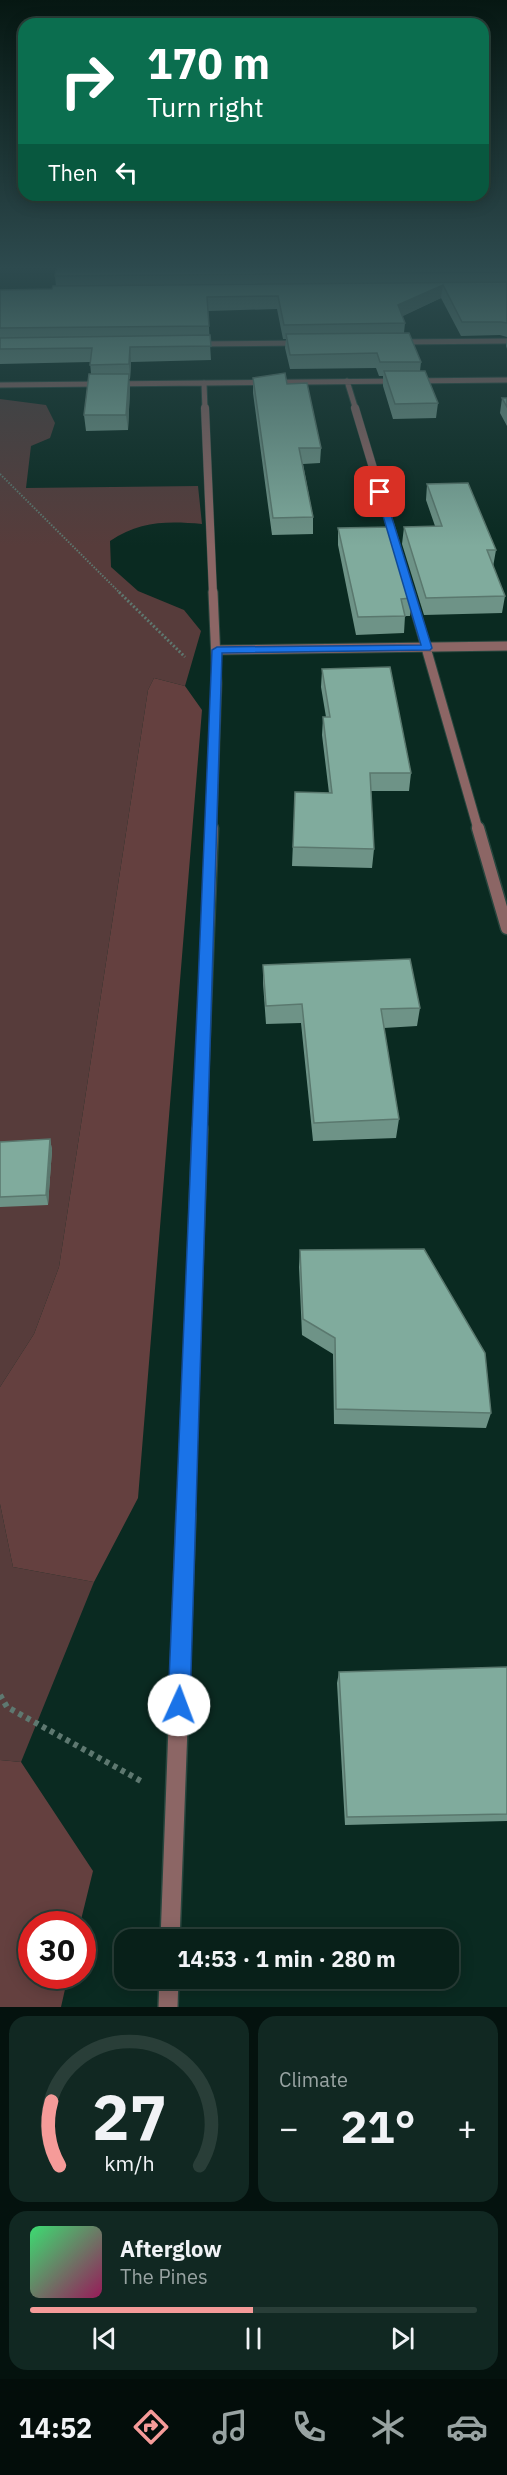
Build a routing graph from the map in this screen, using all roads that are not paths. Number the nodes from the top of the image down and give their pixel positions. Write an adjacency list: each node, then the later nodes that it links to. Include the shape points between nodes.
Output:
1 (507, 380): 2 (street)
2 (347, 381): 3 (street); 6 (street)
3 (204, 383): 4 (street); 7 (street)
4 (0, 385)
5 (507, 646): 6 (street)
6 (427, 648): 7 (street); 8 (street)
7 (217, 650): 9 (street)
8 (507, 928)
9 (170, 1929)
10 (169, 1989): 11 (street)
11 (168, 2007)

